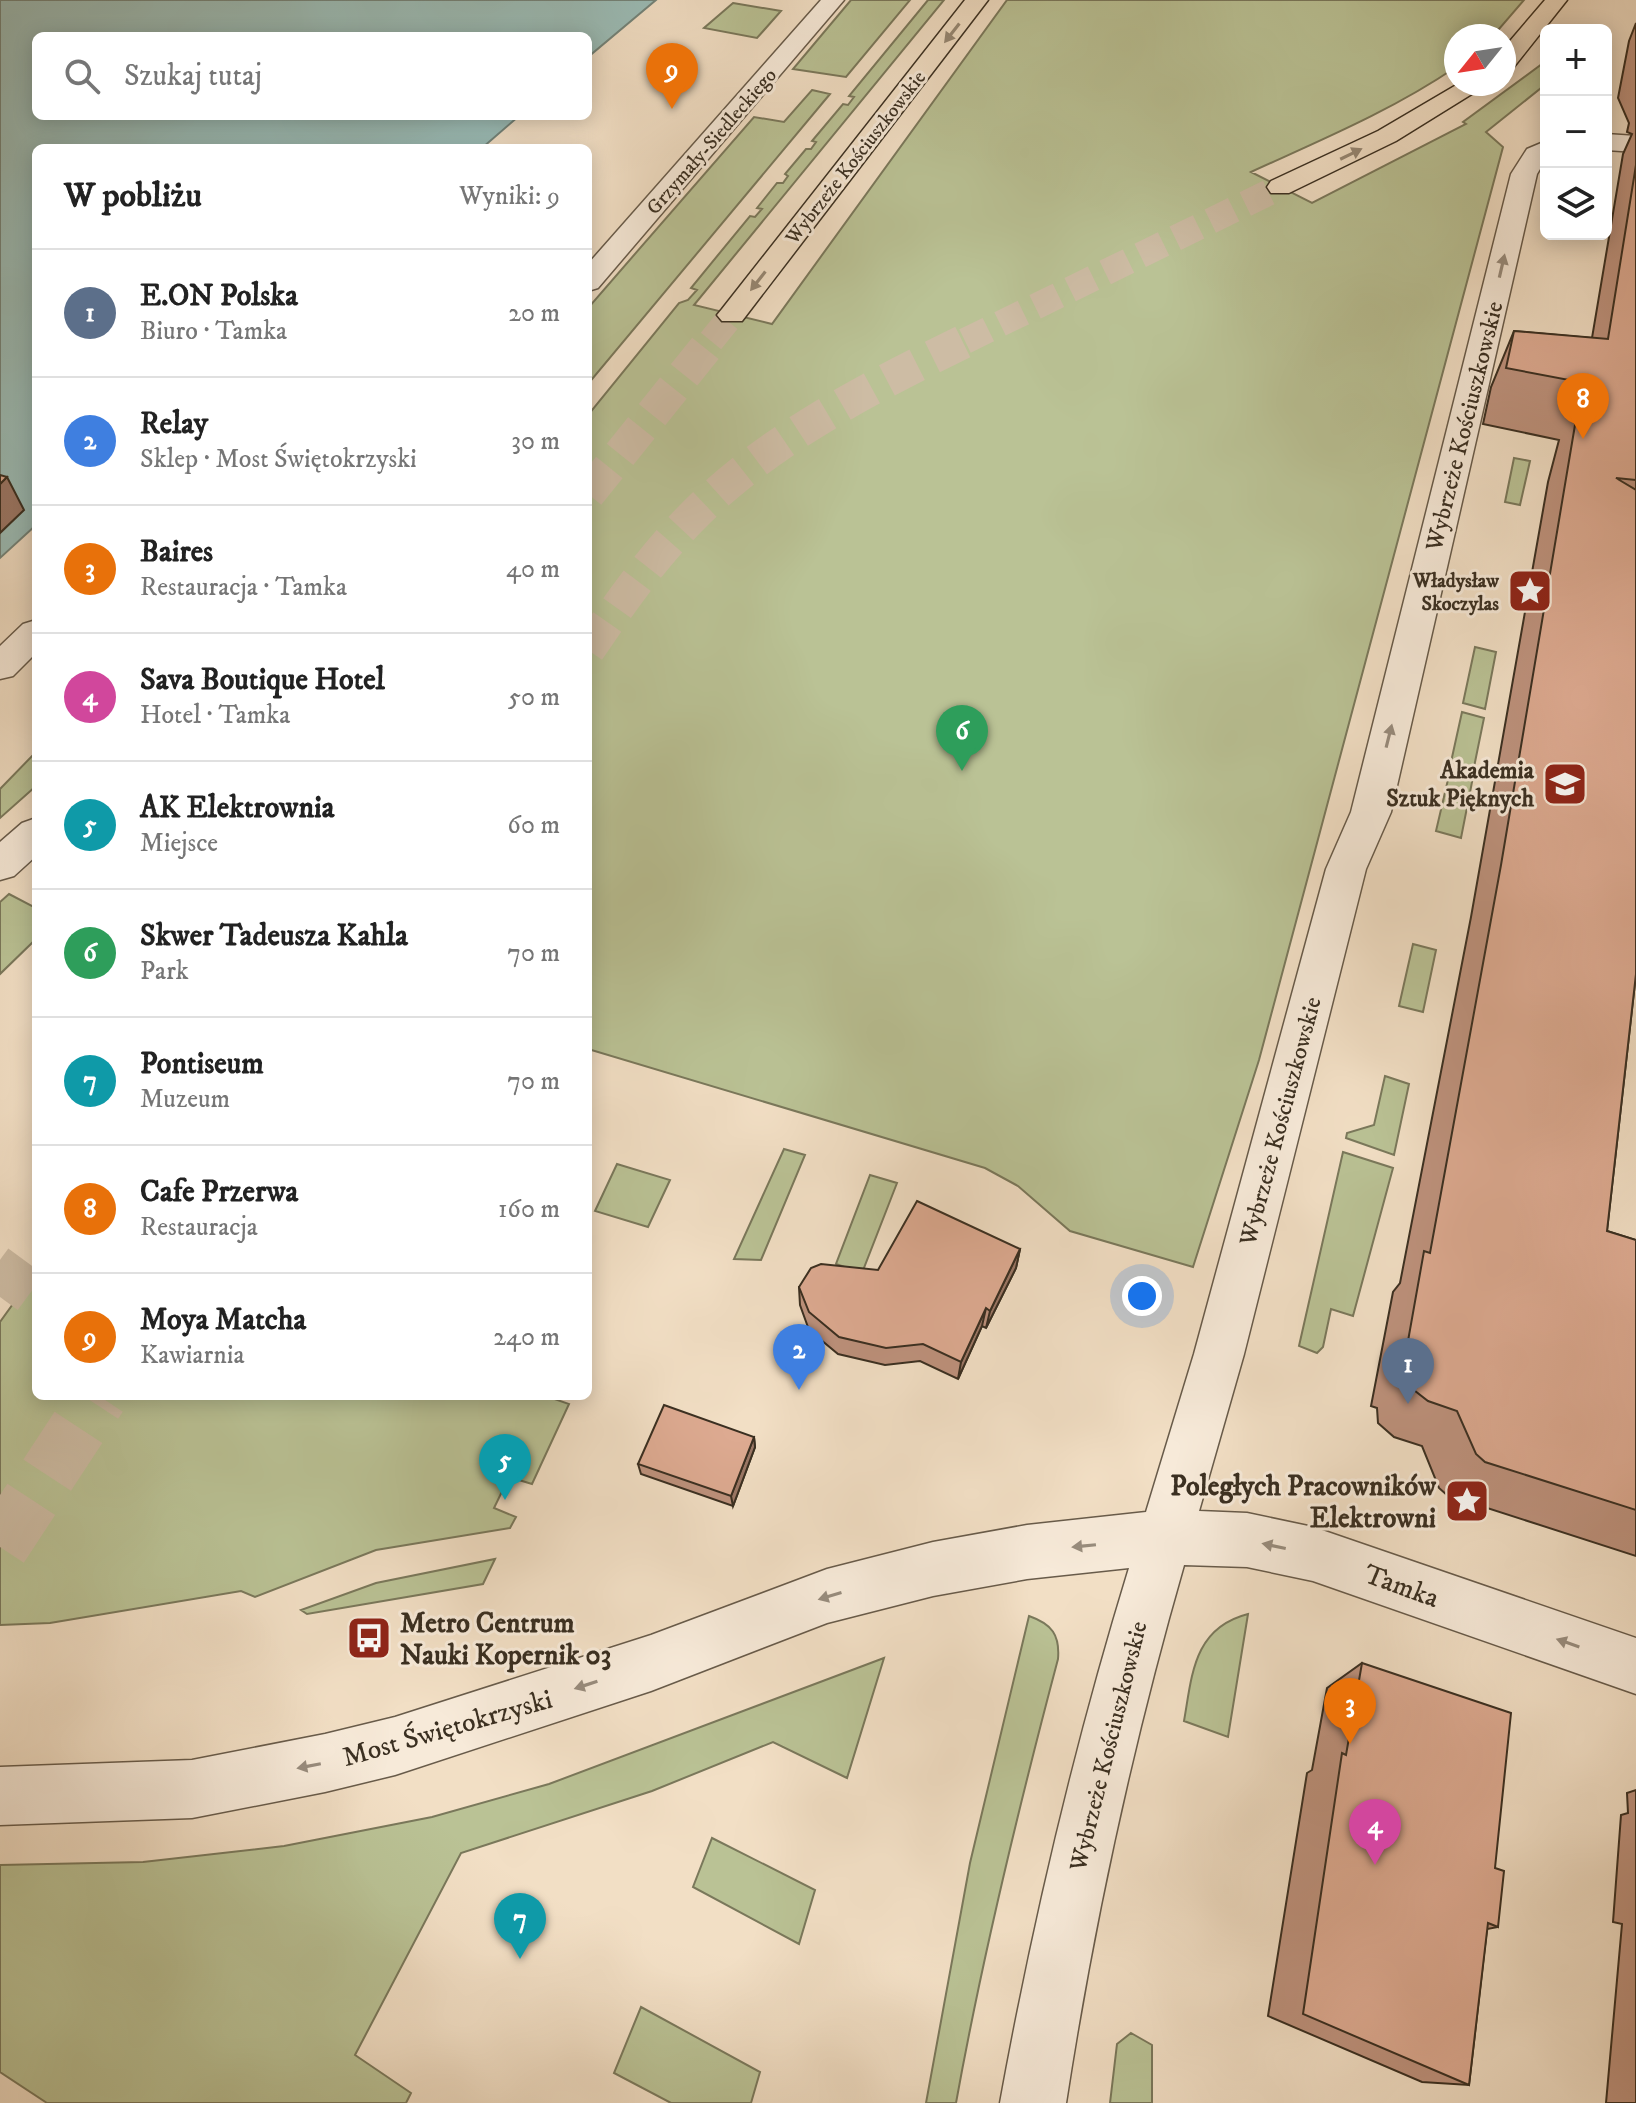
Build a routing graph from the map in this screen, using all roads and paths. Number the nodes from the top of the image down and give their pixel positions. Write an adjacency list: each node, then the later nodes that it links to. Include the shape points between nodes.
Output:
1 (833, 0): 10 (street, Grzymały-Siedleckiego)
2 (977, 0): 11 (main road, Wybrzeże Kościuszkowskie, one-way to 11)
3 (1556, 0): 4 (main road)
4 (1516, 50)
5 (1455, 96): 9 (main road, one-way to 5)
6 (1612, 142): 7 (street)
7 (1636, 144)
8 (1540, 152): 16 (street, Wybrzeże Kościuszkowskie, one-way to 8, via 1219,1354 1346,869 1371,812 1524,174)
9 (1280, 187)
10 (592, 277)
11 (732, 315)
12 (32, 636): 13 (street)
13 (0, 667)
14 (32, 837): 15 (street)
15 (0, 865)
16 (1162, 1537): 17 (street, Tamka, one-way to 16, via 1313,1554 1247,1540); 18 (street, Most Świętokrzyski, one-way to 18, via 999,1557 827,1596 579,1687 325,1763 192,1789); 19 (street, Wybrzeże Kościuszkowskie, via 1114,1709 1055,1972)
17 (1636, 1666)
18 (0, 1796)
19 (1033, 2103)

